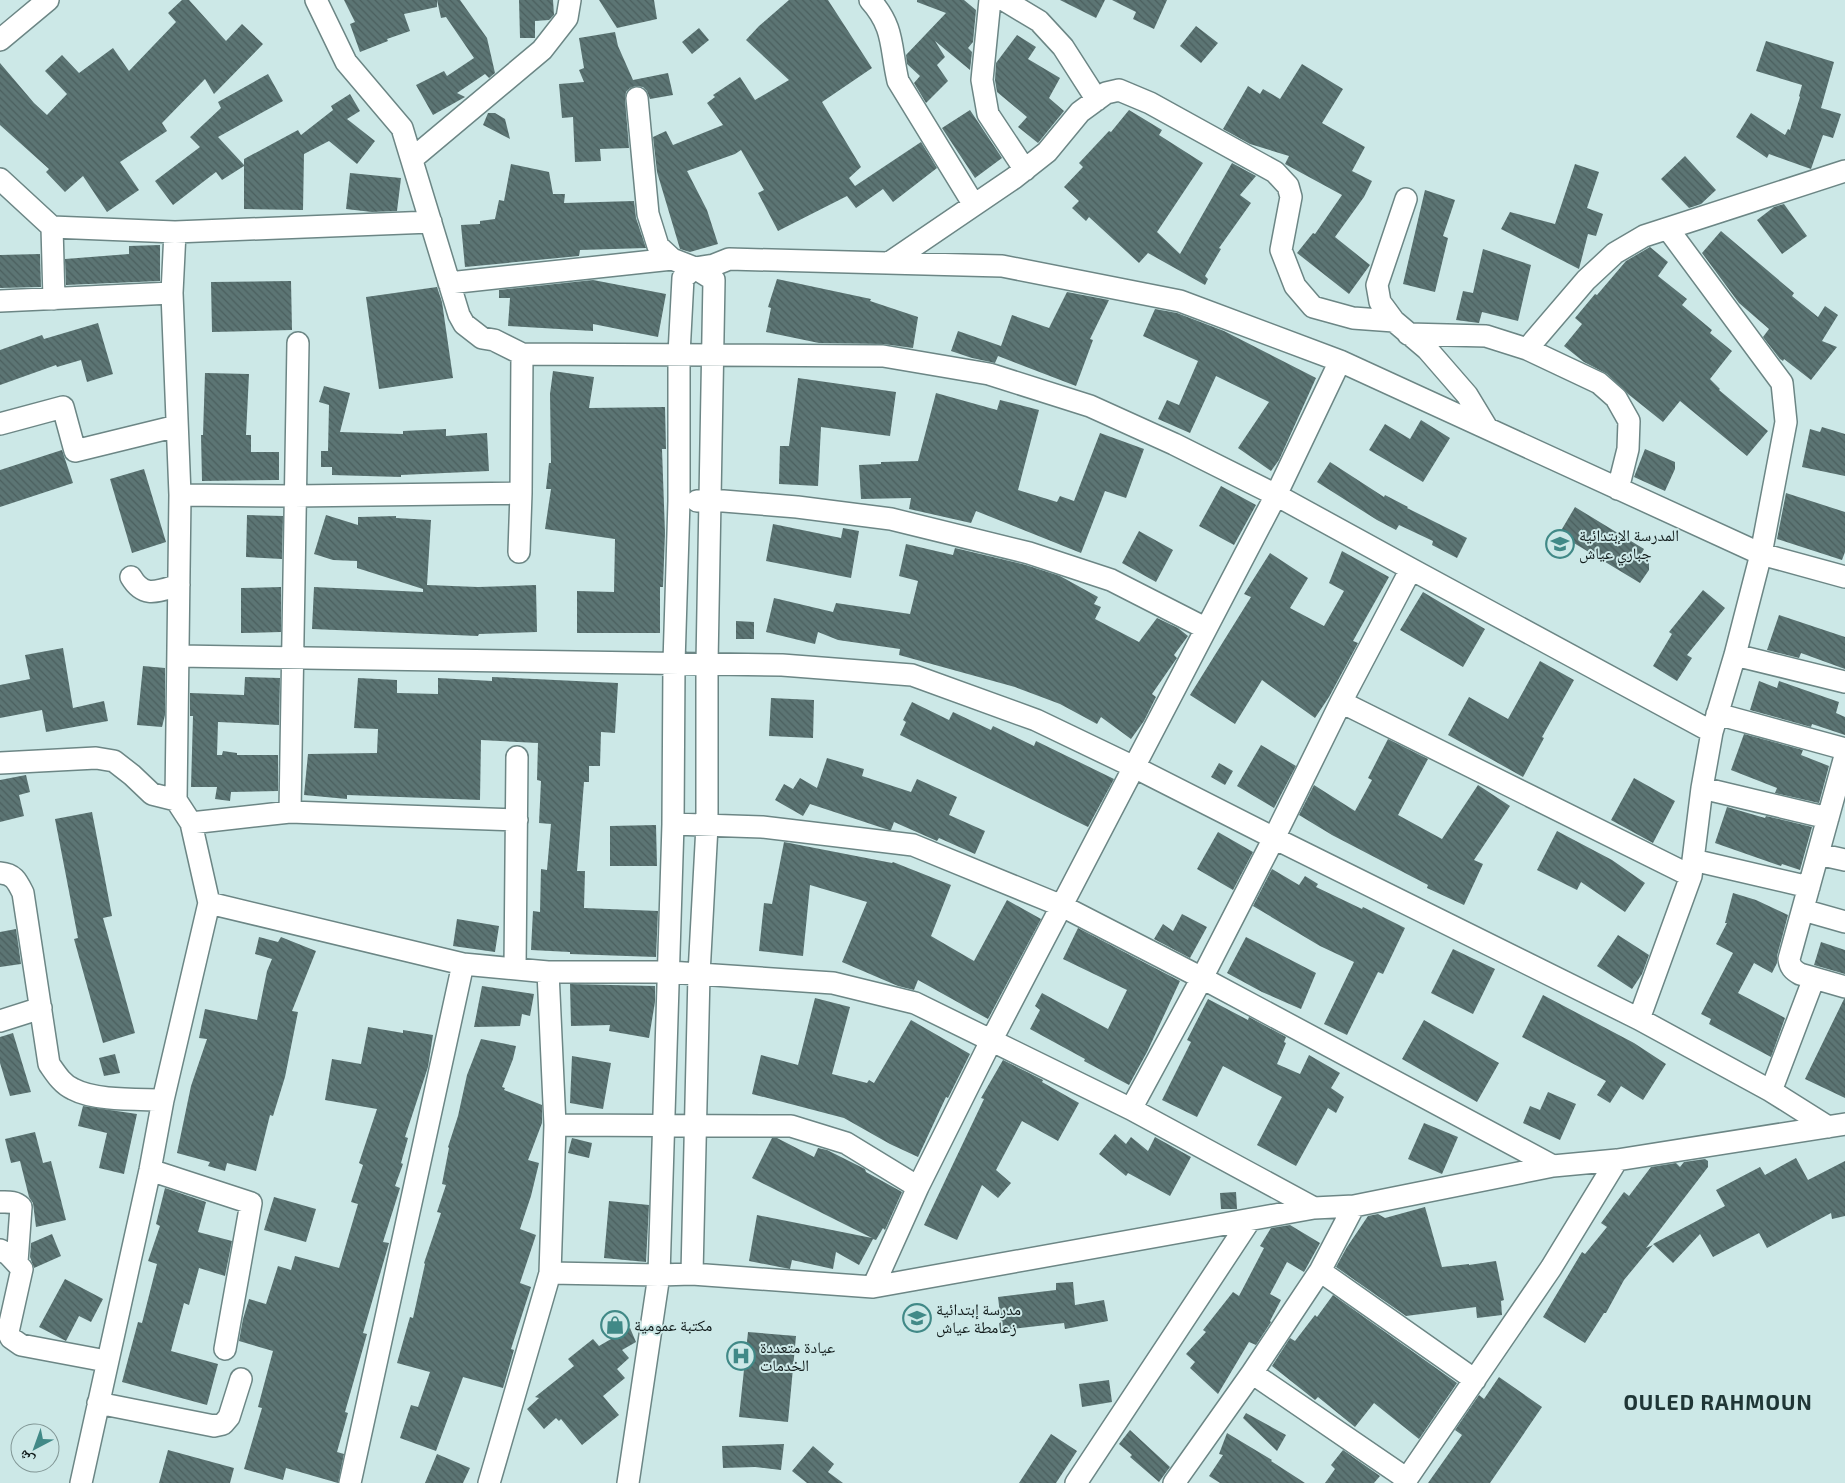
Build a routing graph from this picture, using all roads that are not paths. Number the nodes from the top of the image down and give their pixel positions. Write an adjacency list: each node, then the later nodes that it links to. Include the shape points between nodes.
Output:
1 (48, 0): 7 (street)
2 (316, 0): 10 (street, via 346,62 402,128)
3 (570, 0): 10 (street, via 567,18 542,50)
4 (870, 0): 15 (street, via 882,13 890,31 898,81)
5 (990, 0): 11 (street, via 982,80 988,114)
6 (1004, 0): 9 (street, via 1039,21 1063,48)
7 (0, 40)
8 (638, 98): 20 (street, via 648,214 658,246)
9 (1097, 100): 11 (street, via 1080,112 1047,152); 27 (street, via 1106,93 1119,90 1150,103 1275,172 1288,186 1291,197 1281,250 1295,286 1313,307)
10 (412, 159): 16 (street)
11 (1024, 170): 15 (street)
12 (1845, 171): 18 (street)
13 (0, 179): 17 (street)
14 (1406, 199): 27 (street, via 1377,285 1380,302)
15 (974, 205): 21 (street)
16 (431, 222): 19 (street); 23 (street)
17 (52, 227): 19 (street); 25 (street)
18 (1668, 229): 29 (street, via 1644,236 1615,253 1586,280); 45 (street, via 1782,383 1786,422)
19 (175, 232): 24 (street)
20 (672, 259): 22 (street); 23 (street)
21 (888, 263): 22 (street, via 729,259); 33 (street, via 1002,266 1180,302)
22 (695, 268): 31 (street, via 683,278); 32 (street, via 714,280)
23 (449, 283): 30 (street, via 464,324 482,338 494,340)
24 (172, 293): 25 (street); 35 (street)
25 (54, 299): 26 (street)
26 (0, 301)
27 (1401, 327): 29 (street, via 1486,336); 36 (street, via 1468,394)
28 (298, 342): 41 (street)
29 (1527, 349): 37 (street, via 1598,382 1616,398 1630,421 1628,449)
30 (522, 354): 31 (street); 38 (street)
31 (678, 354): 32 (street); 43 (street)
32 (712, 354): 39 (street, via 884,356 989,374 1090,406); 42 (street)
33 (1340, 361): 36 (street); 39 (street)
34 (0, 424): 35 (street, via 63,407 75,451)
35 (177, 426): 40 (street)
36 (1487, 428): 37 (street)
37 (1618, 488): 45 (street)
38 (521, 493): 41 (street); 44 (street)
39 (1276, 495): 46 (street); 50 (street)
40 (180, 496): 41 (street); 49 (street)
41 (294, 496): 53 (street)
42 (711, 500): 43 (street); 50 (street, via 891,518 1029,553 1110,580); 55 (street)
43 (679, 501): 54 (street)
44 (519, 552)
45 (1761, 554): 48 (street); 51 (street)
46 (1411, 569): 57 (street); 58 (street)
47 (131, 577): 49 (street, via 142,591 158,591)
48 (1845, 577)
49 (179, 585): 52 (street)
50 (1205, 628): 63 (street)
51 (1735, 655): 56 (street); 58 (street)
52 (178, 656): 53 (street); 66 (street)
53 (291, 657): 54 (street); 67 (street)
54 (674, 663): 55 (street); 71 (street)
55 (707, 663): 63 (street, via 912,675 1036,720); 72 (street)
56 (1845, 682)
57 (1341, 702): 73 (street); 76 (street)
58 (1714, 723): 59 (street); 64 (street)
59 (1845, 749)
60 (1845, 756): 65 (street)
61 (517, 757): 69 (street)
62 (0, 763): 66 (street, via 96,758 114,761 152,794)
63 (1134, 767): 73 (street); 80 (street)
64 (1702, 788): 68 (street); 76 (street)
65 (1840, 791): 68 (street)
66 (176, 800): 70 (street)
67 (290, 812): 69 (street); 70 (street)
68 (1828, 818): 74 (street)
69 (517, 820): 84 (street)
70 (191, 823): 79 (street)
71 (674, 824): 72 (street); 86 (street)
72 (707, 826): 80 (street, via 762,828 913,845); 87 (street)
73 (1274, 838): 88 (street); 92 (street)
74 (1818, 854): 75 (street); 78 (street)
75 (1845, 860)
76 (1692, 868): 78 (street); 92 (street)
77 (0, 873): 91 (street, via 9,874 23,893)
78 (1809, 887): 81 (street)
79 (209, 903): 83 (street); 96 (street)
80 (1062, 906): 88 (street); 94 (street)
81 (1803, 910): 82 (street); 89 (street, via 1789,959 1790,966 1794,971)
82 (1845, 922)
83 (463, 964): 84 (street); 126 (street)
84 (515, 968): 85 (street)
85 (548, 972): 86 (street); 98 (street)
86 (669, 972): 87 (street); 101 (street)
87 (699, 974): 94 (street, via 833,983 915,1003); 99 (street)
88 (1202, 978): 97 (street); 103 (street)
89 (1814, 978): 90 (street); 95 (street)
90 (1845, 987)
91 (41, 1008): 93 (street); 96 (street, via 49,1064 72,1089 90,1096)
92 (1639, 1019): 95 (street)
93 (0, 1021)
94 (991, 1041): 97 (street); 105 (street)
95 (1771, 1091): 100 (street)
96 (163, 1100): 104 (street)
97 (1131, 1109): 108 (street)
98 (555, 1125): 101 (street); 113 (street)
99 (694, 1126): 101 (street); 105 (street, via 791,1126 846,1143); 114 (street)
100 (1836, 1126): 102 (street)
101 (663, 1127): 115 (street)
102 (1617, 1160): 103 (street); 121 (street, via 1551,1268)
103 (1553, 1166): 107 (street)
104 (150, 1170): 117 (street, via 251,1203); 118 (street)
105 (918, 1187): 116 (street)
106 (0, 1202): 111 (street, via 20,1207)
107 (1354, 1206): 108 (street); 112 (street)
108 (1314, 1208): 109 (street)
109 (1250, 1220): 116 (street); 129 (street)
110 (0, 1250): 111 (street)
111 (17, 1262): 118 (street, via 22,1269 8,1332 11,1338 21,1345)
112 (1320, 1271): 119 (street); 121 (street)
113 (550, 1273): 115 (street); 127 (street)
114 (692, 1274): 115 (street); 116 (street)
115 (659, 1275): 128 (street)
116 (873, 1287)
117 (225, 1349)
118 (106, 1361): 122 (street)
119 (1252, 1373): 123 (street); 124 (street)
120 (241, 1379): 122 (street, via 230,1417 223,1424 214,1426)
121 (1475, 1380): 124 (street)
122 (98, 1403): 125 (street)
123 (1183, 1480)
124 (1405, 1481)
125 (80, 1483)
126 (350, 1483)
127 (489, 1483)
128 (628, 1483)
129 (1076, 1483)

